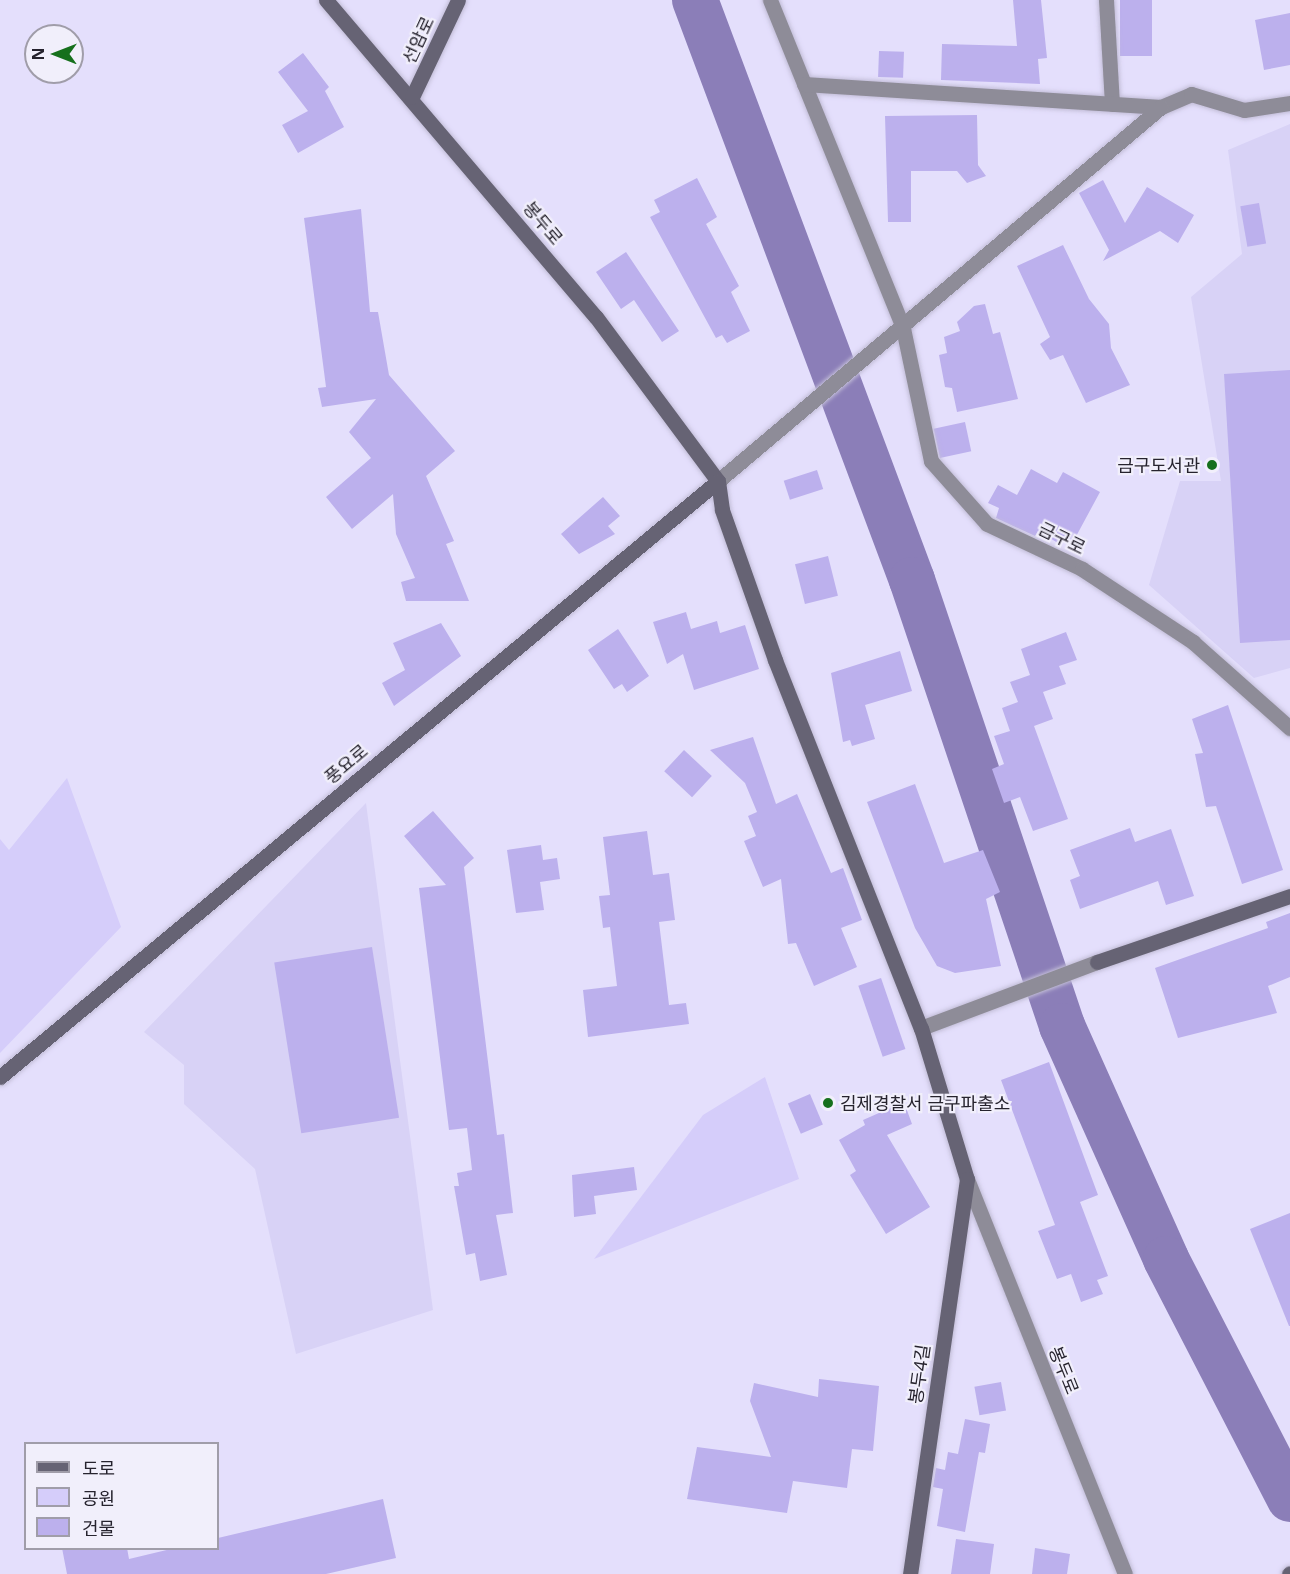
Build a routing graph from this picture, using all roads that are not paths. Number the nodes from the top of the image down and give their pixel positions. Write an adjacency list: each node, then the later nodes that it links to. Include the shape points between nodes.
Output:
1 (326, 0): 6 (main road, 봉두로)
2 (458, 0): 6 (main road, 선암로)
3 (770, 0): 5 (street, 금구로)
4 (1106, 0): 8 (street)
5 (804, 84): 8 (street); 10 (street, 금구로)
6 (412, 97): 11 (main road, 봉두로, via 596,317)
7 (1290, 103): 9 (street, via 1244,110 1191,94)
8 (1112, 104): 9 (street)
9 (1161, 107): 10 (street)
10 (897, 331): 11 (street); 12 (street, 금구로, via 931,461 987,524 1082,569 1193,642)
11 (718, 481): 15 (main road, via 722,510 776,660); 16 (main road, 풍요로)
12 (1290, 728)
13 (1290, 896): 14 (main road)
14 (1097, 962): 15 (street)
15 (921, 1028): 17 (main road)
16 (0, 1077)
17 (967, 1179): 18 (main road, 봉두4길); 19 (street, 봉두로)
18 (910, 1574)
19 (1125, 1574)

